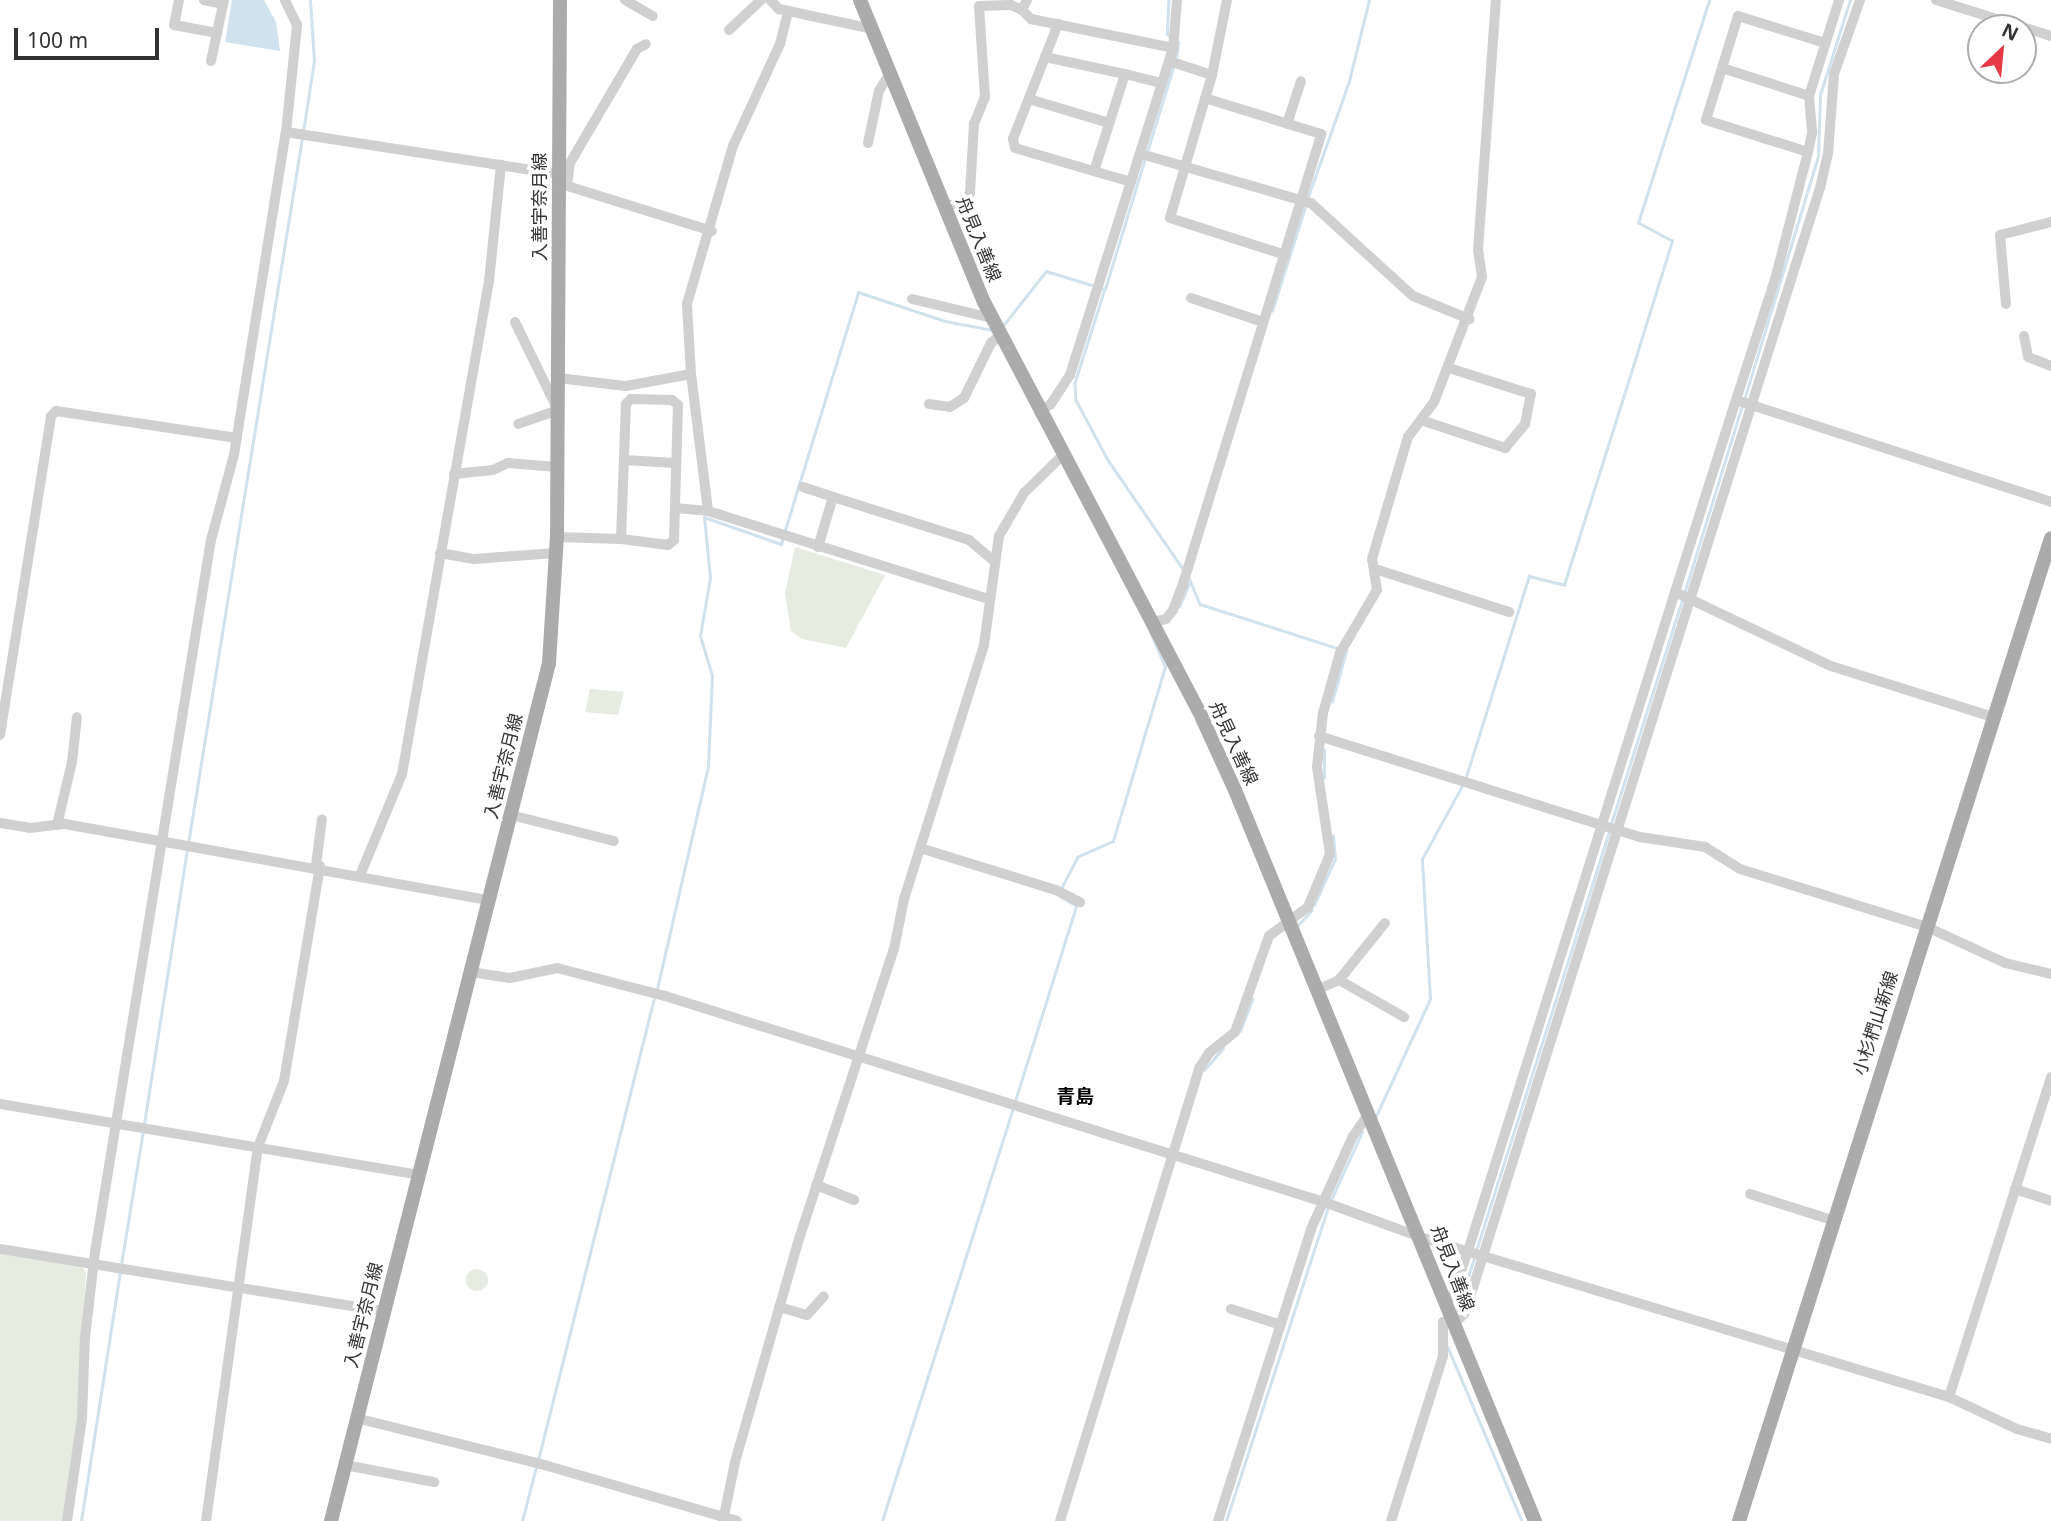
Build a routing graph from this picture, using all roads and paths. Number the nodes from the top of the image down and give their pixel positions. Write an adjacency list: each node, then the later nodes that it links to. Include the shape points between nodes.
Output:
1 (179, 0): 22 (street, via 174,24)
2 (204, 0): 15 (street)
3 (285, 0): 41 (street, via 298,24)
4 (560, 0): 48 (main road, 入善宇奈月線)
5 (625, 0): 18 (street)
6 (761, 0): 21 (street)
7 (770, 0): 17 (street)
8 (860, 0): 20 (main road, 舟見入善線)
9 (1177, 0): 26 (street)
10 (1227, 0): 33 (street)
11 (1496, 0): 59 (street, via 1478,250 1482,277)
12 (1839, 0): 24 (street)
13 (1860, 0): 70 (street, via 1832,88 1828,155 1820,188)
14 (1936, 0): 23 (street)
15 (223, 2): 22 (street)
16 (1025, 5): 19 (street, via 1031,19); 51 (street, via 979,6 985,97 974,124 970,193 965,201)
17 (789, 11): 20 (street); 53 (street, via 780,44 733,146)
18 (653, 16)
19 (1058, 24): 26 (street); 27 (street)
20 (872, 29): 31 (main road, 舟見入善線)
21 (729, 30)
22 (217, 33): 28 (street)
23 (2051, 36)
24 (1825, 43): 30 (street, via 1738,16); 36 (street)
25 (646, 44): 48 (street, via 637,49)
26 (1173, 48): 29 (street)
27 (1045, 57): 32 (street); 38 (street)
28 (211, 61)
29 (1169, 61): 33 (street); 35 (street)
30 (1722, 68): 36 (street); 43 (street, via 1706,120)
31 (890, 73): 42 (street, via 879,91); 51 (main road, 舟見入善線)
32 (1125, 74): 35 (street); 39 (street)
33 (1212, 75): 37 (street)
34 (1301, 81): 40 (street)
35 (1162, 83): 44 (street)
36 (1809, 96): 43 (street, via 1812,133)
37 (1205, 98): 40 (street); 46 (street)
38 (1029, 99): 39 (street); 47 (street, via 1013,139 1015,148)
39 (1109, 124): 47 (street)
40 (1287, 124): 50 (street, via 1321,134)
41 (286, 132): 45 (street); 75 (street)
42 (868, 143)
43 (1808, 152): 68 (street)
44 (1141, 154): 46 (street); 49 (street)
45 (501, 165): 48 (street); 80 (street, via 489,281)
46 (1185, 166): 50 (street); 54 (street, via 1170,218)
47 (1094, 171): 49 (street)
48 (561, 181): 53 (street); 67 (main road, 入善宇奈月線)
49 (1132, 182): 72 (street, via 1070,375 1051,404)
50 (1301, 200): 54 (street); 59 (street, via 1311,203 1413,296)
51 (945, 207): 58 (main road, 舟見入善線)
52 (2051, 222): 57 (street, via 2000,235)
53 (712, 231): 66 (street, via 685,318)
54 (1285, 255): 61 (street)
55 (1191, 298): 61 (street)
56 (912, 299): 58 (street)
57 (2006, 304)
58 (992, 318): 62 (main road, 舟見入善線)
59 (1469, 320): 65 (street)
60 (515, 322): 71 (street)
61 (1264, 322): 98 (street, via 1174,610 1166,619)
62 (1000, 335): 69 (street, via 991,343 964,398 950,407); 72 (main road, 舟見入善線)
63 (2024, 335): 64 (street, via 2028,358)
64 (2051, 366)
65 (1449, 368): 73 (street); 73 (street, via 1531,394 1525,424 1505,448)
66 (691, 374): 67 (street, via 626,386); 85 (street)
67 (558, 378): 71 (main road, 入善宇奈月線)
68 (1736, 400): 70 (street); 94 (street)
69 (929, 404)
70 (1751, 406): 83 (street); 95 (street)
71 (558, 410): 74 (street); 79 (main road, 入善宇奈月線)
72 (1040, 412): 76 (main road, 舟見入善線)
73 (1421, 420): 93 (street, via 1408,437 1372,559)
74 (518, 424)
75 (237, 438): 101 (street, via 57,411 51,416); 109 (street, via 211,540)
76 (1063, 455): 92 (street, via 1013,509); 98 (main road, 舟見入善線)
77 (624, 460): 78 (street); 78 (street, via 626,404 631,399 672,400 678,405); 88 (street)
78 (676, 463): 84 (street)
79 (557, 467): 80 (street, via 508,463 493,470); 86 (main road, 入善宇奈月線)
80 (454, 474): 90 (street)
81 (803, 487): 82 (street)
82 (833, 497): 89 (street); 92 (street, via 969,540)
83 (2051, 502)
84 (675, 508): 85 (street); 88 (street, via 674,540 668,545)
85 (708, 511): 89 (street)
86 (557, 537): 88 (street); 91 (main road, 入善宇奈月線)
87 (2051, 538): 100 (main road, 小杉椚山新線)
88 (621, 539)
89 (818, 547): 96 (street)
90 (440, 553): 91 (street, via 474,559); 113 (street, via 402,774)
91 (556, 553): 103 (main road, 入善宇奈月線, via 549,663)
92 (993, 562): 96 (street)
93 (1374, 569): 97 (street); 102 (street, via 1377,590 1340,653)
94 (1675, 592): 95 (street); 107 (street)
95 (1691, 597): 100 (street, via 1831,666); 108 (street)
96 (988, 599): 111 (street, via 985,640)
97 (1508, 612)
98 (1152, 622): 116 (main road, 舟見入善線, via 1202,718)
99 (77, 717): 106 (street)
100 (1993, 717): 118 (main road, 小杉椚山新線)
101 (0, 735)
102 (1319, 737): 107 (street); 116 (street, via 1317,767 1330,854 1308,907)
103 (511, 815): 110 (street); 114 (main road, 入善宇奈月線)
104 (322, 819): 112 (street)
105 (0, 823): 106 (street, via 30,828)
106 (57, 825): 109 (street)
107 (1603, 826): 108 (street); 141 (street)
108 (1618, 831): 118 (street, via 1690,842 1740,869); 141 (street)
109 (163, 840): 112 (street); 128 (street)
110 (614, 841)
111 (920, 848): 115 (street, via 1056,890); 124 (street)
112 (318, 866): 113 (street); 129 (street, via 284,1081)
113 (361, 873): 114 (street)
114 (489, 900): 119 (main road, 入善宇奈月線)
115 (1080, 902)
116 (1290, 922): 122 (main road, 舟見入善線); 130 (street, via 1269,936 1236,1032 1200,1067)
117 (1385, 923): 121 (street)
118 (1927, 927): 120 (street, via 2005,963); 138 (main road, 小杉椚山新線)
119 (471, 972): 124 (street, via 510,978 557,968); 131 (main road, 入善宇奈月線)
120 (2051, 974)
121 (1339, 980): 122 (street); 123 (street)
122 (1319, 989): 127 (main road, 舟見入善線)
123 (1404, 1017)
124 (859, 1055): 130 (street); 132 (street)
125 (2051, 1077): 133 (street)
126 (0, 1104): 128 (street)
127 (1370, 1112): 137 (street, via 1353,1136); 139 (main road, 舟見入善線)
128 (118, 1125): 129 (street); 142 (street)
129 (258, 1147): 131 (street); 143 (street)
130 (1172, 1155): 137 (street); 162 (street)
131 (419, 1175): 148 (main road, 入善宇奈月線)
132 (816, 1185): 135 (street); 146 (street)
133 (2015, 1189): 136 (street); 152 (street)
134 (1751, 1194): 138 (street)
135 (854, 1200)
136 (2051, 1201)
137 (1324, 1202): 139 (street); 150 (street)
138 (1832, 1220): 151 (main road, 小杉椚山新線)
139 (1420, 1237): 141 (street); 145 (main road, 舟見入善線)
140 (0, 1249): 142 (street)
141 (1476, 1253): 145 (street); 149 (street, via 1465,1313); 151 (street)
142 (94, 1264): 143 (street); 158 (street, via 82,1418)
143 (240, 1287): 148 (street); 159 (street)
144 (824, 1296): 146 (street, via 807,1315)
145 (1445, 1303): 149 (main road, 舟見入善線)
146 (779, 1307): 157 (street)
147 (1231, 1309): 150 (street)
148 (384, 1311): 153 (main road, 入善宇奈月線)
149 (1454, 1324): 164 (street, via 1443,1322 1443,1356); 165 (main road, 舟見入善線)
150 (1280, 1325): 163 (street)
151 (1791, 1348): 152 (street); 166 (main road, 小杉椚山新線)
152 (1949, 1397): 154 (street, via 2017,1429)
153 (356, 1418): 155 (main road, 入善宇奈月線); 157 (street, via 541,1464)
154 (2051, 1439)
155 (345, 1465): 156 (street); 160 (main road, 入善宇奈月線)
156 (434, 1482)
157 (723, 1519): 161 (street)
158 (67, 1521)
159 (206, 1521)
160 (331, 1521)
161 (737, 1521)
162 (1060, 1521)
163 (1218, 1521)
164 (1391, 1521)
165 (1535, 1521)
166 (1739, 1521)

